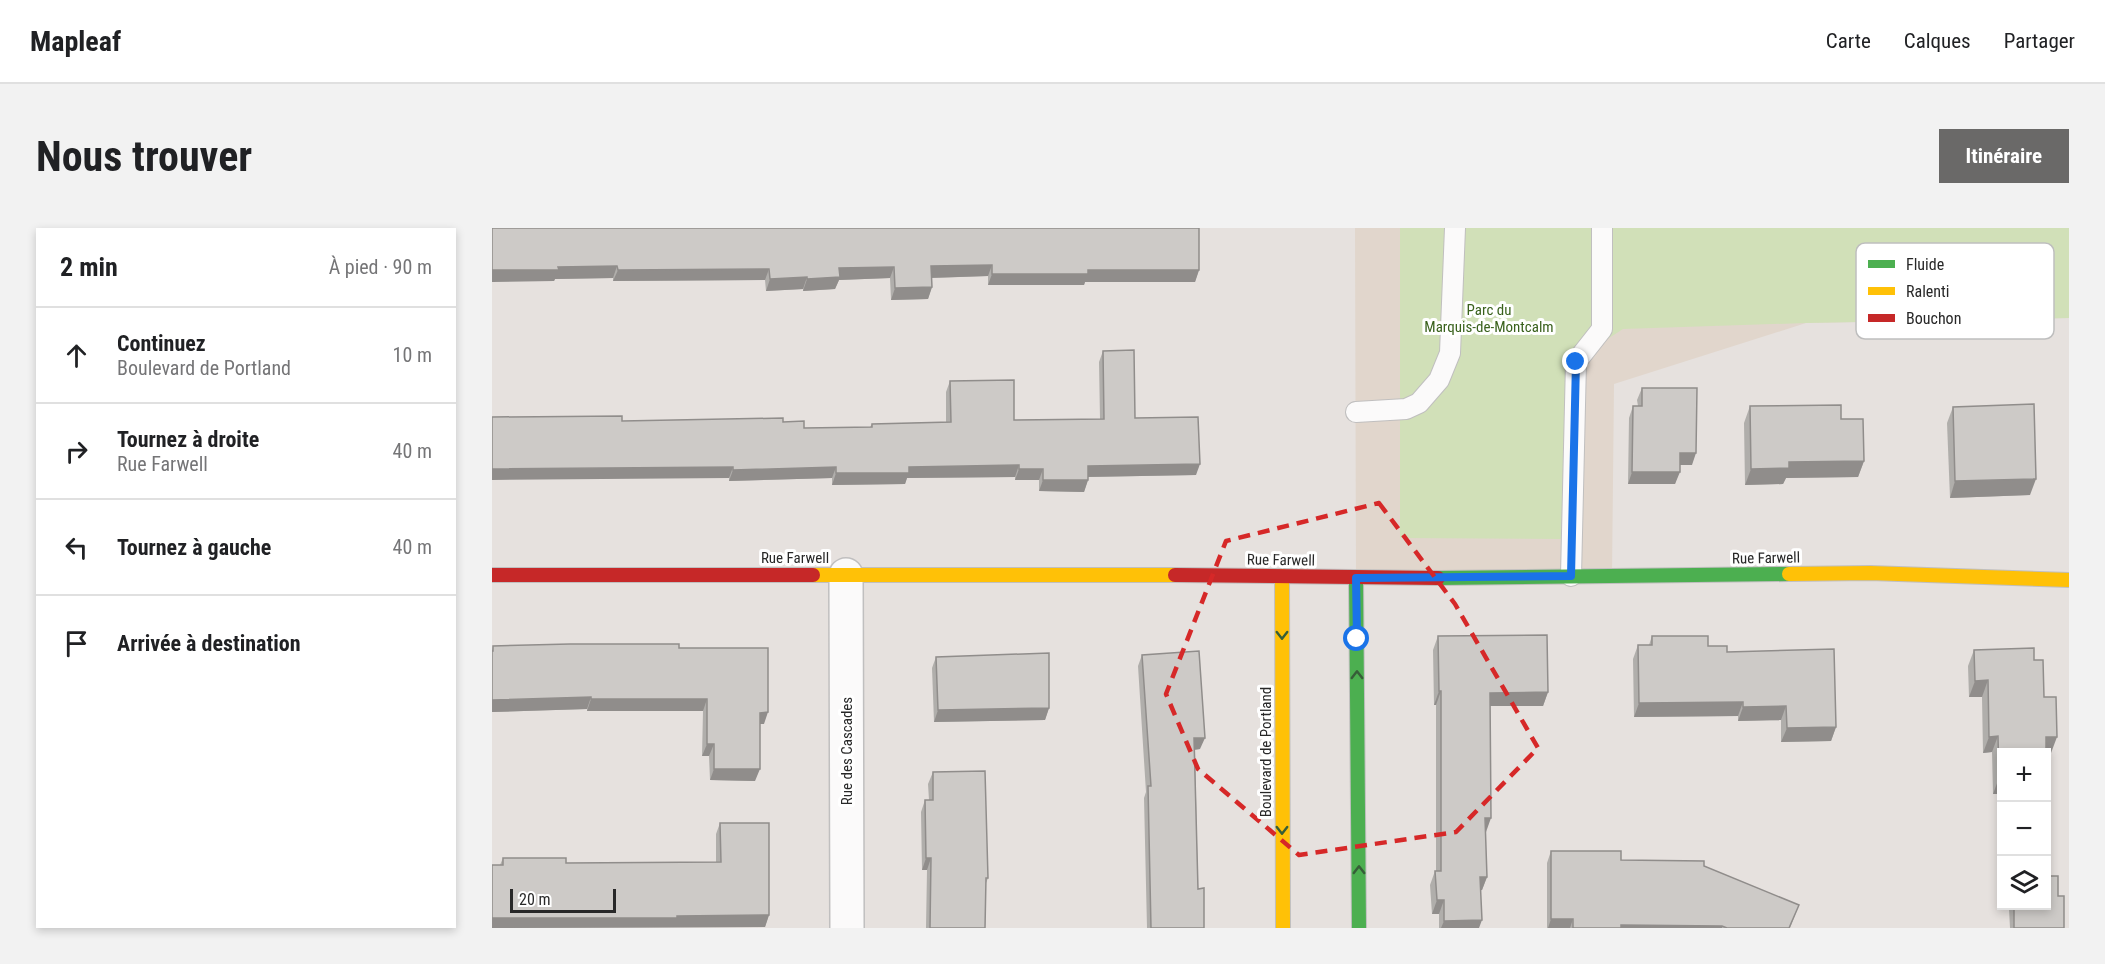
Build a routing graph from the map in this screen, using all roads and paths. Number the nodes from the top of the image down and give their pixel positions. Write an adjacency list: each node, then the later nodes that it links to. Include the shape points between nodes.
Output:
1 (1455, 228): 3 (lane, via 1450,352 1439,380 1419,403 1406,409)
2 (1602, 228): 7 (lane, via 1602,330 1576,362)
3 (1356, 412)
4 (492, 575): 5 (street, Rue Farwell)
5 (846, 575): 6 (street, Rue Farwell); 10 (street, Rue des Cascades)
6 (1282, 576): 8 (street, Rue Farwell); 11 (street, Boulevard de Portland, one-way to 11)
7 (1571, 576): 8 (street, Rue Farwell); 9 (street, Rue Farwell, via 1870,573)
8 (1356, 578): 12 (street, one-way to 8)
9 (2069, 580)
10 (847, 928)
11 (1283, 928)
12 (1359, 928)

